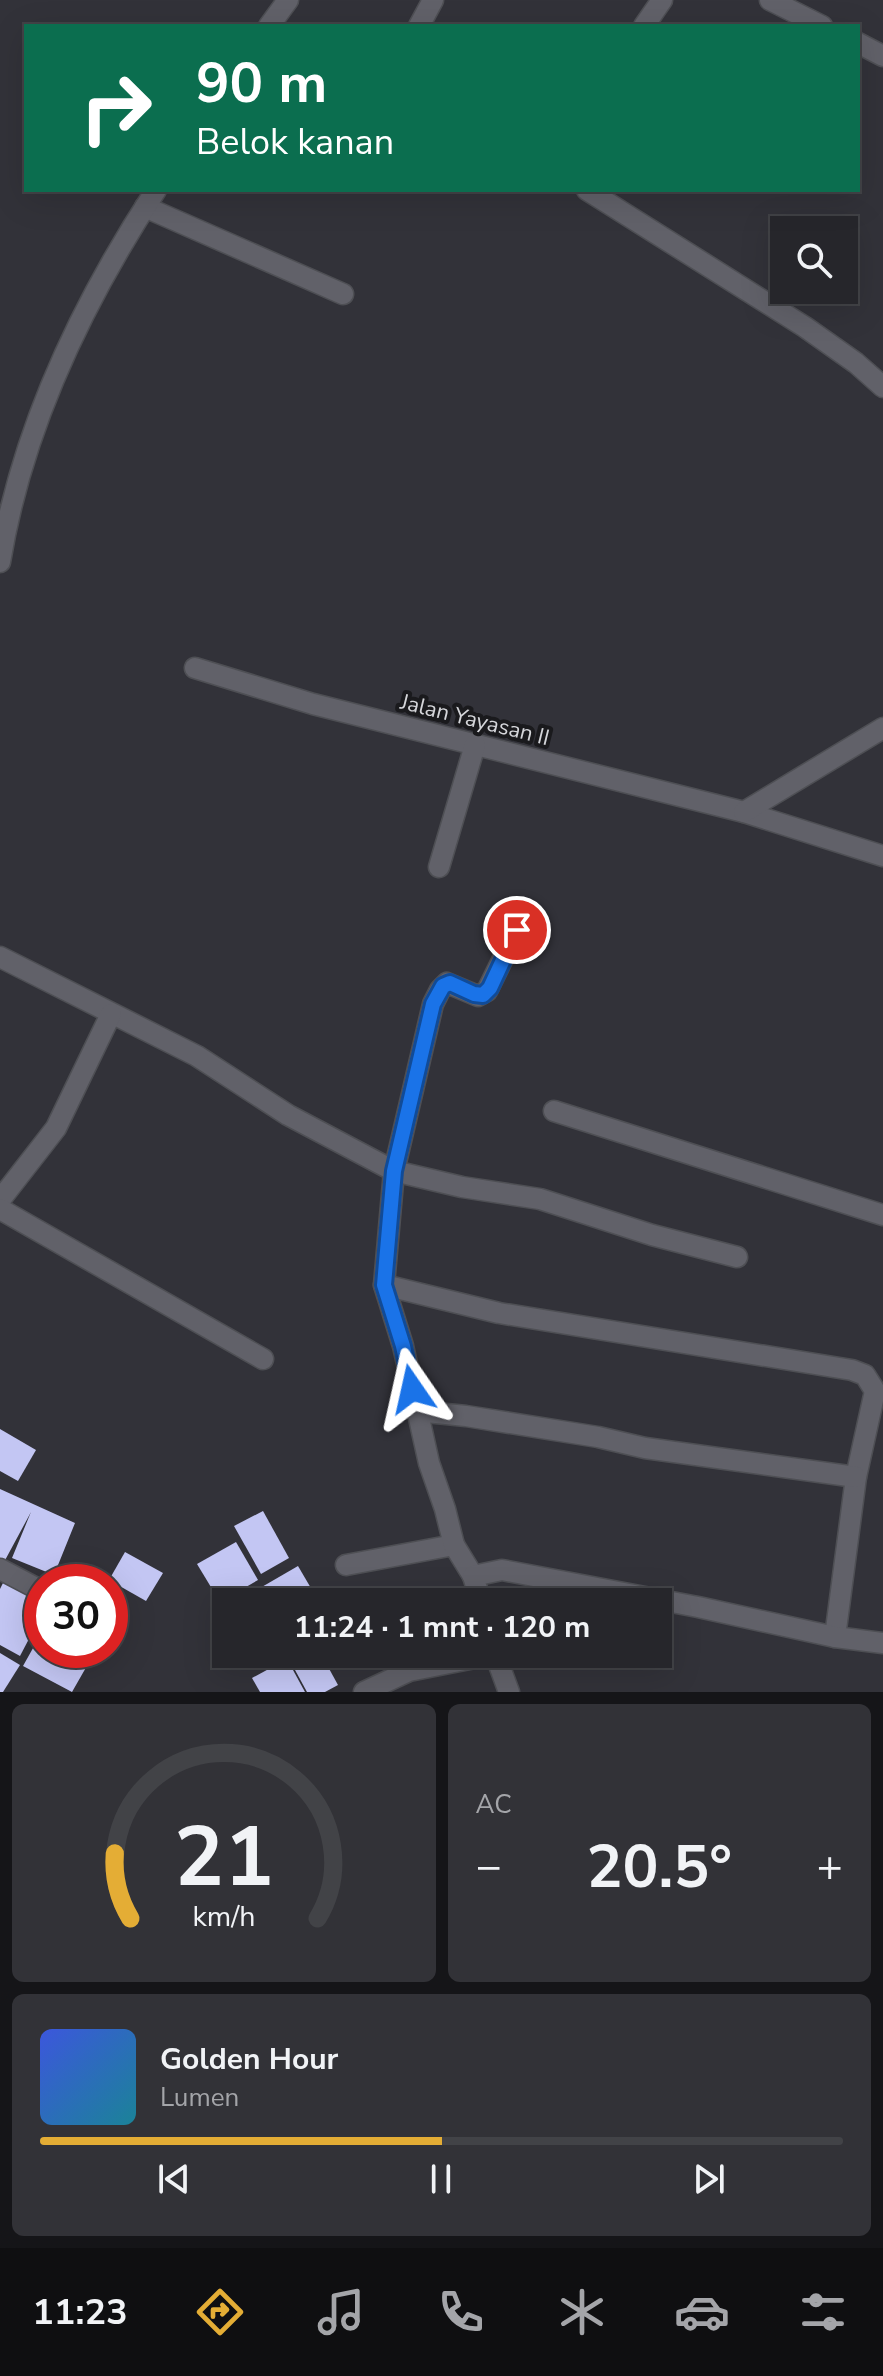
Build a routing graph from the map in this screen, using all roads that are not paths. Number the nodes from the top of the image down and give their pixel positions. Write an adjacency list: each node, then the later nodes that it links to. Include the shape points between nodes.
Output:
1 (288, 0): 5 (street)
2 (433, 0): 6 (street)
3 (662, 0): 7 (street)
4 (770, 0): 8 (street)
5 (270, 24)
6 (420, 24)
7 (645, 24)
8 (818, 24)
9 (860, 44): 10 (street)
10 (883, 56)
11 (590, 192): 14 (street, via 805,327)
12 (151, 198): 13 (street); 15 (street, via 115,254 44,400 11,503)
13 (343, 294)
14 (883, 387)
15 (0, 562)
16 (195, 668): 18 (street, Jalan Yayasan II)
17 (883, 728): 19 (street)
18 (475, 745): 19 (street, Jalan Yayasan II); 21 (street)
19 (744, 812): 20 (street, Jalan Yayasan II)
20 (883, 856)
21 (439, 867)
22 (517, 930): 26 (street, via 483,995 450,983 440,990)
23 (1, 959): 24 (street)
24 (111, 1014): 26 (street, via 197,1056 288,1115); 27 (street, via 56,1128)
25 (554, 1111): 29 (street)
26 (394, 1171): 30 (street, via 540,1199); 31 (street)
27 (0, 1200)
28 (0, 1209): 32 (street)
29 (883, 1215)
30 (737, 1257)
31 (384, 1285): 33 (street); 34 (street, via 499,1313 859,1372 875,1391)
32 (263, 1359)
33 (416, 1411): 34 (street); 35 (street)
34 (856, 1477): 41 (street)
35 (454, 1545): 36 (street); 38 (street)
36 (346, 1565)
37 (0, 1569): 39 (street)
38 (473, 1576): 40 (street); 41 (street, via 502,1570)
39 (24, 1582)
40 (477, 1588)
41 (835, 1637): 42 (street)
42 (883, 1643)
43 (424, 1668): 45 (street)
44 (500, 1668): 46 (street)
45 (364, 1692)
46 (509, 1692)

